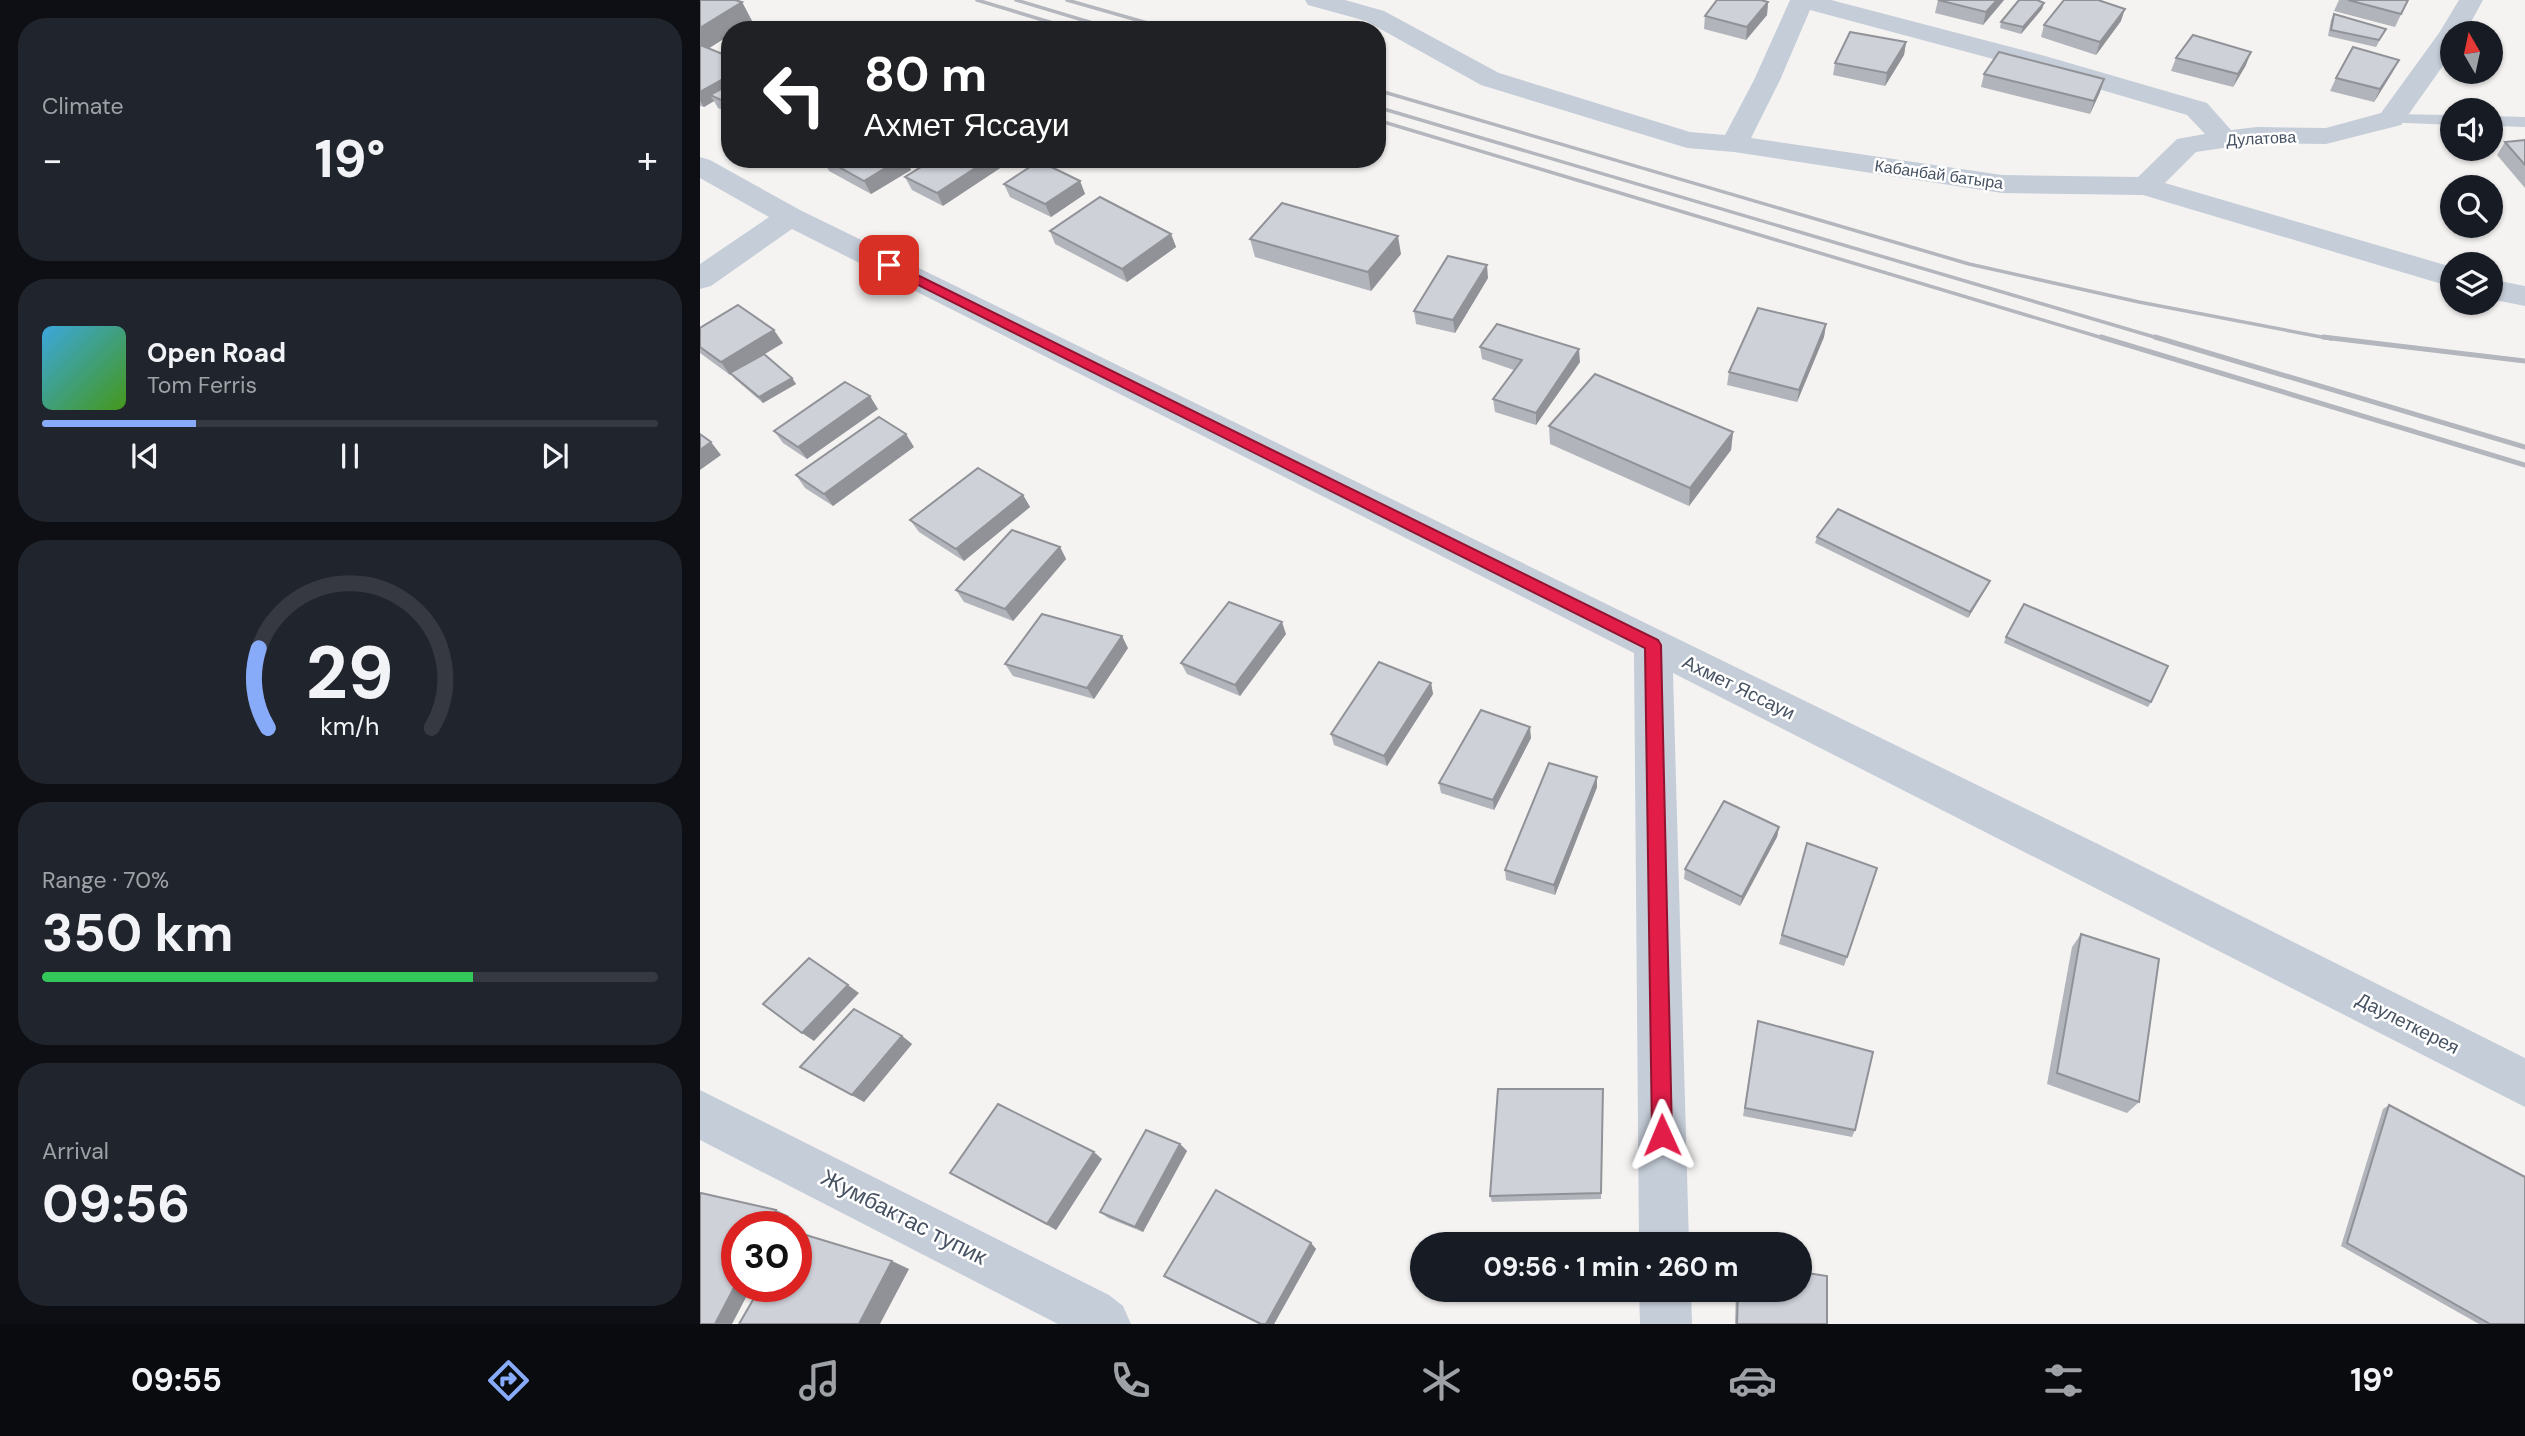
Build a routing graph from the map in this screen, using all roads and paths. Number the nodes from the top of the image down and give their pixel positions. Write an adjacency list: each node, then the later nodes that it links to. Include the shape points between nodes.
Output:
1 (1317, 0): 4 (street, Кабанбай батыра)
2 (1802, 0): 12 (street, via 2197,109); 13 (street)
3 (2471, 0): 5 (street)
4 (1384, 21)
5 (2459, 21)
6 (1386, 22): 13 (street, Кабанбай батыра, via 1490,79 1687,140)
7 (2440, 51): 8 (street)
8 (2391, 118): 9 (lane, Дулатова); 12 (street, Дулатова, via 2326,136 2257,135)
9 (2440, 120)
10 (2503, 121): 11 (lane)
11 (2525, 122)
12 (2225, 140): 15 (street, Дулатова, via 2187,145)
13 (1734, 144): 15 (street, Кабанбай батыра, via 2002,184)
14 (700, 166): 16 (street, Ахмет Яссауи)
15 (2145, 186): 17 (street, Кабанбай батыра)
16 (790, 216): 18 (street); 21 (street, Ахмет Яссауи)
17 (2440, 273)
18 (700, 279)
19 (2503, 292): 20 (street)
20 (2525, 296)
21 (1653, 645): 22 (street, Ахмет Яссауи); 25 (street)
22 (2290, 964): 23 (street, Даулеткерея)
23 (2525, 1083)
24 (700, 1114): 27 (street, Жумбактас тупик)
25 (1664, 1232)
26 (1665, 1302): 28 (street)
27 (1105, 1324)
28 (1665, 1324)

